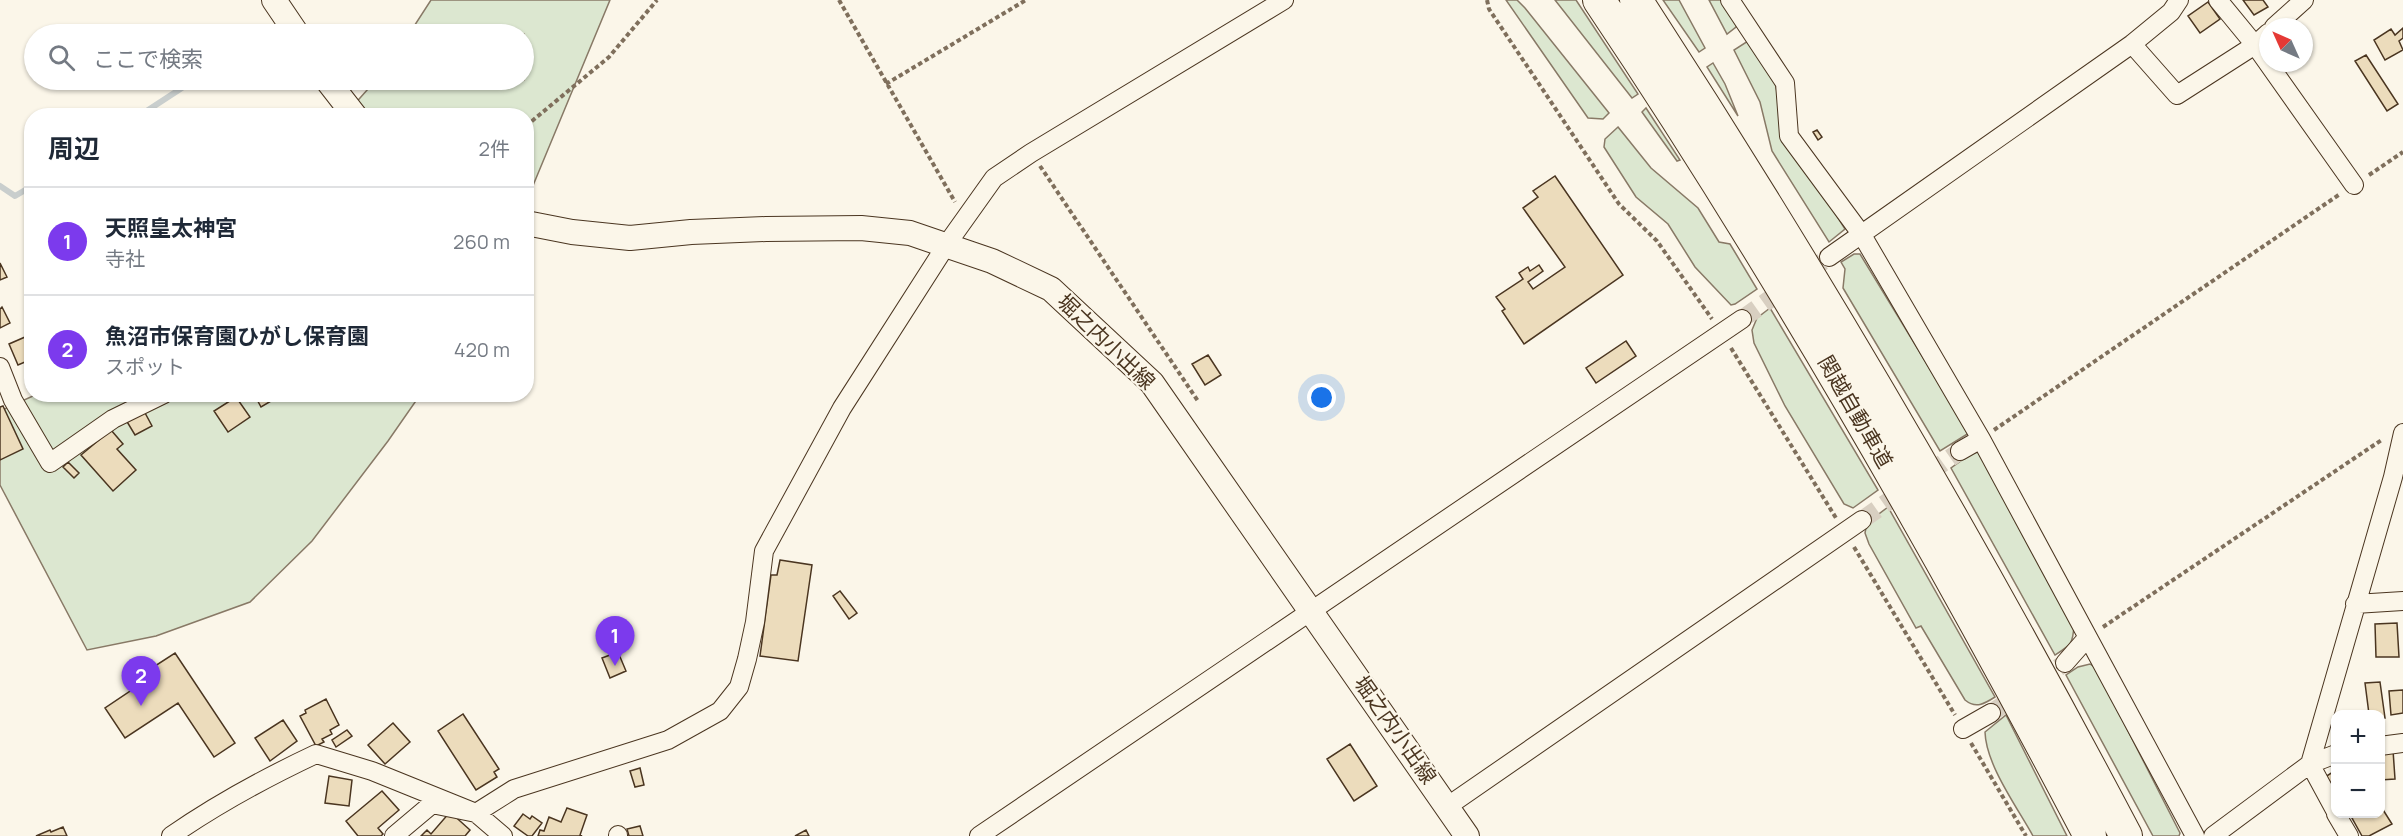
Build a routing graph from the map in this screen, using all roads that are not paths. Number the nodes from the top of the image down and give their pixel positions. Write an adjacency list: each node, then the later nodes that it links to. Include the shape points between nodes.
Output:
1 (274, 0): 10 (main road)
2 (1284, 0): 20 (street, via 994,178)
3 (1599, 0): 49 (highway, 関越自動車道, via 1805,326 1956,587)
4 (1636, 0): 50 (highway, 関越自動車道, via 1731,147 1909,440)
5 (1730, 0): 19 (street, via 1785,83 1789,136)
6 (2179, 0): 13 (street, via 2171,12)
7 (2218, 0): 11 (street)
8 (2304, 0): 9 (street)
9 (2284, 18)
10 (290, 24)
11 (2259, 37)
12 (2259, 40): 13 (street, via 2177,95)
13 (2132, 44): 19 (street)
14 (2282, 72): 17 (street)
15 (335, 90): 16 (main road)
16 (349, 108)
17 (2354, 185)
18 (534, 225): 20 (main road, 堀之内小出線, via 630,238 691,232 861,228)
19 (1862, 235): 21 (street); 26 (street)
20 (948, 244): 31 (main road, 堀之内小出線, via 1051,289 1152,383); 42 (street, via 842,408 764,551 747,660 739,687 720,711 668,740 514,789)
21 (1829, 257)
22 (1742, 319): 31 (street)
23 (0, 367): 24 (street, via 13,400 50,463 113,419)
24 (148, 402)
25 (2403, 433): 30 (street)
26 (1981, 439): 27 (street); 32 (street)
27 (1960, 451)
28 (1862, 520): 41 (street)
29 (2403, 601): 30 (street)
30 (2355, 604): 39 (street)
31 (1311, 609): 41 (main road, 堀之内小出線); 47 (street)
32 (2088, 638): 33 (street); 51 (street)
33 (2065, 663)
34 (1991, 713): 35 (street)
35 (1964, 729)
36 (2403, 743): 37 (street)
37 (2385, 745)
38 (2331, 756): 39 (street)
39 (2310, 764): 40 (street); 52 (street)
40 (2331, 804)
41 (1448, 806): 48 (main road, 堀之内小出線)
42 (476, 813): 44 (street, via 372,771 316,754 209,809); 45 (street, via 432,804); 46 (street)
43 (2339, 818): 53 (street)
44 (171, 836)
45 (394, 836)
46 (503, 836)
47 (979, 836)
48 (1467, 836)
49 (2090, 836)
50 (2126, 836)
51 (2195, 836)
52 (2213, 836)
53 (2349, 836)

